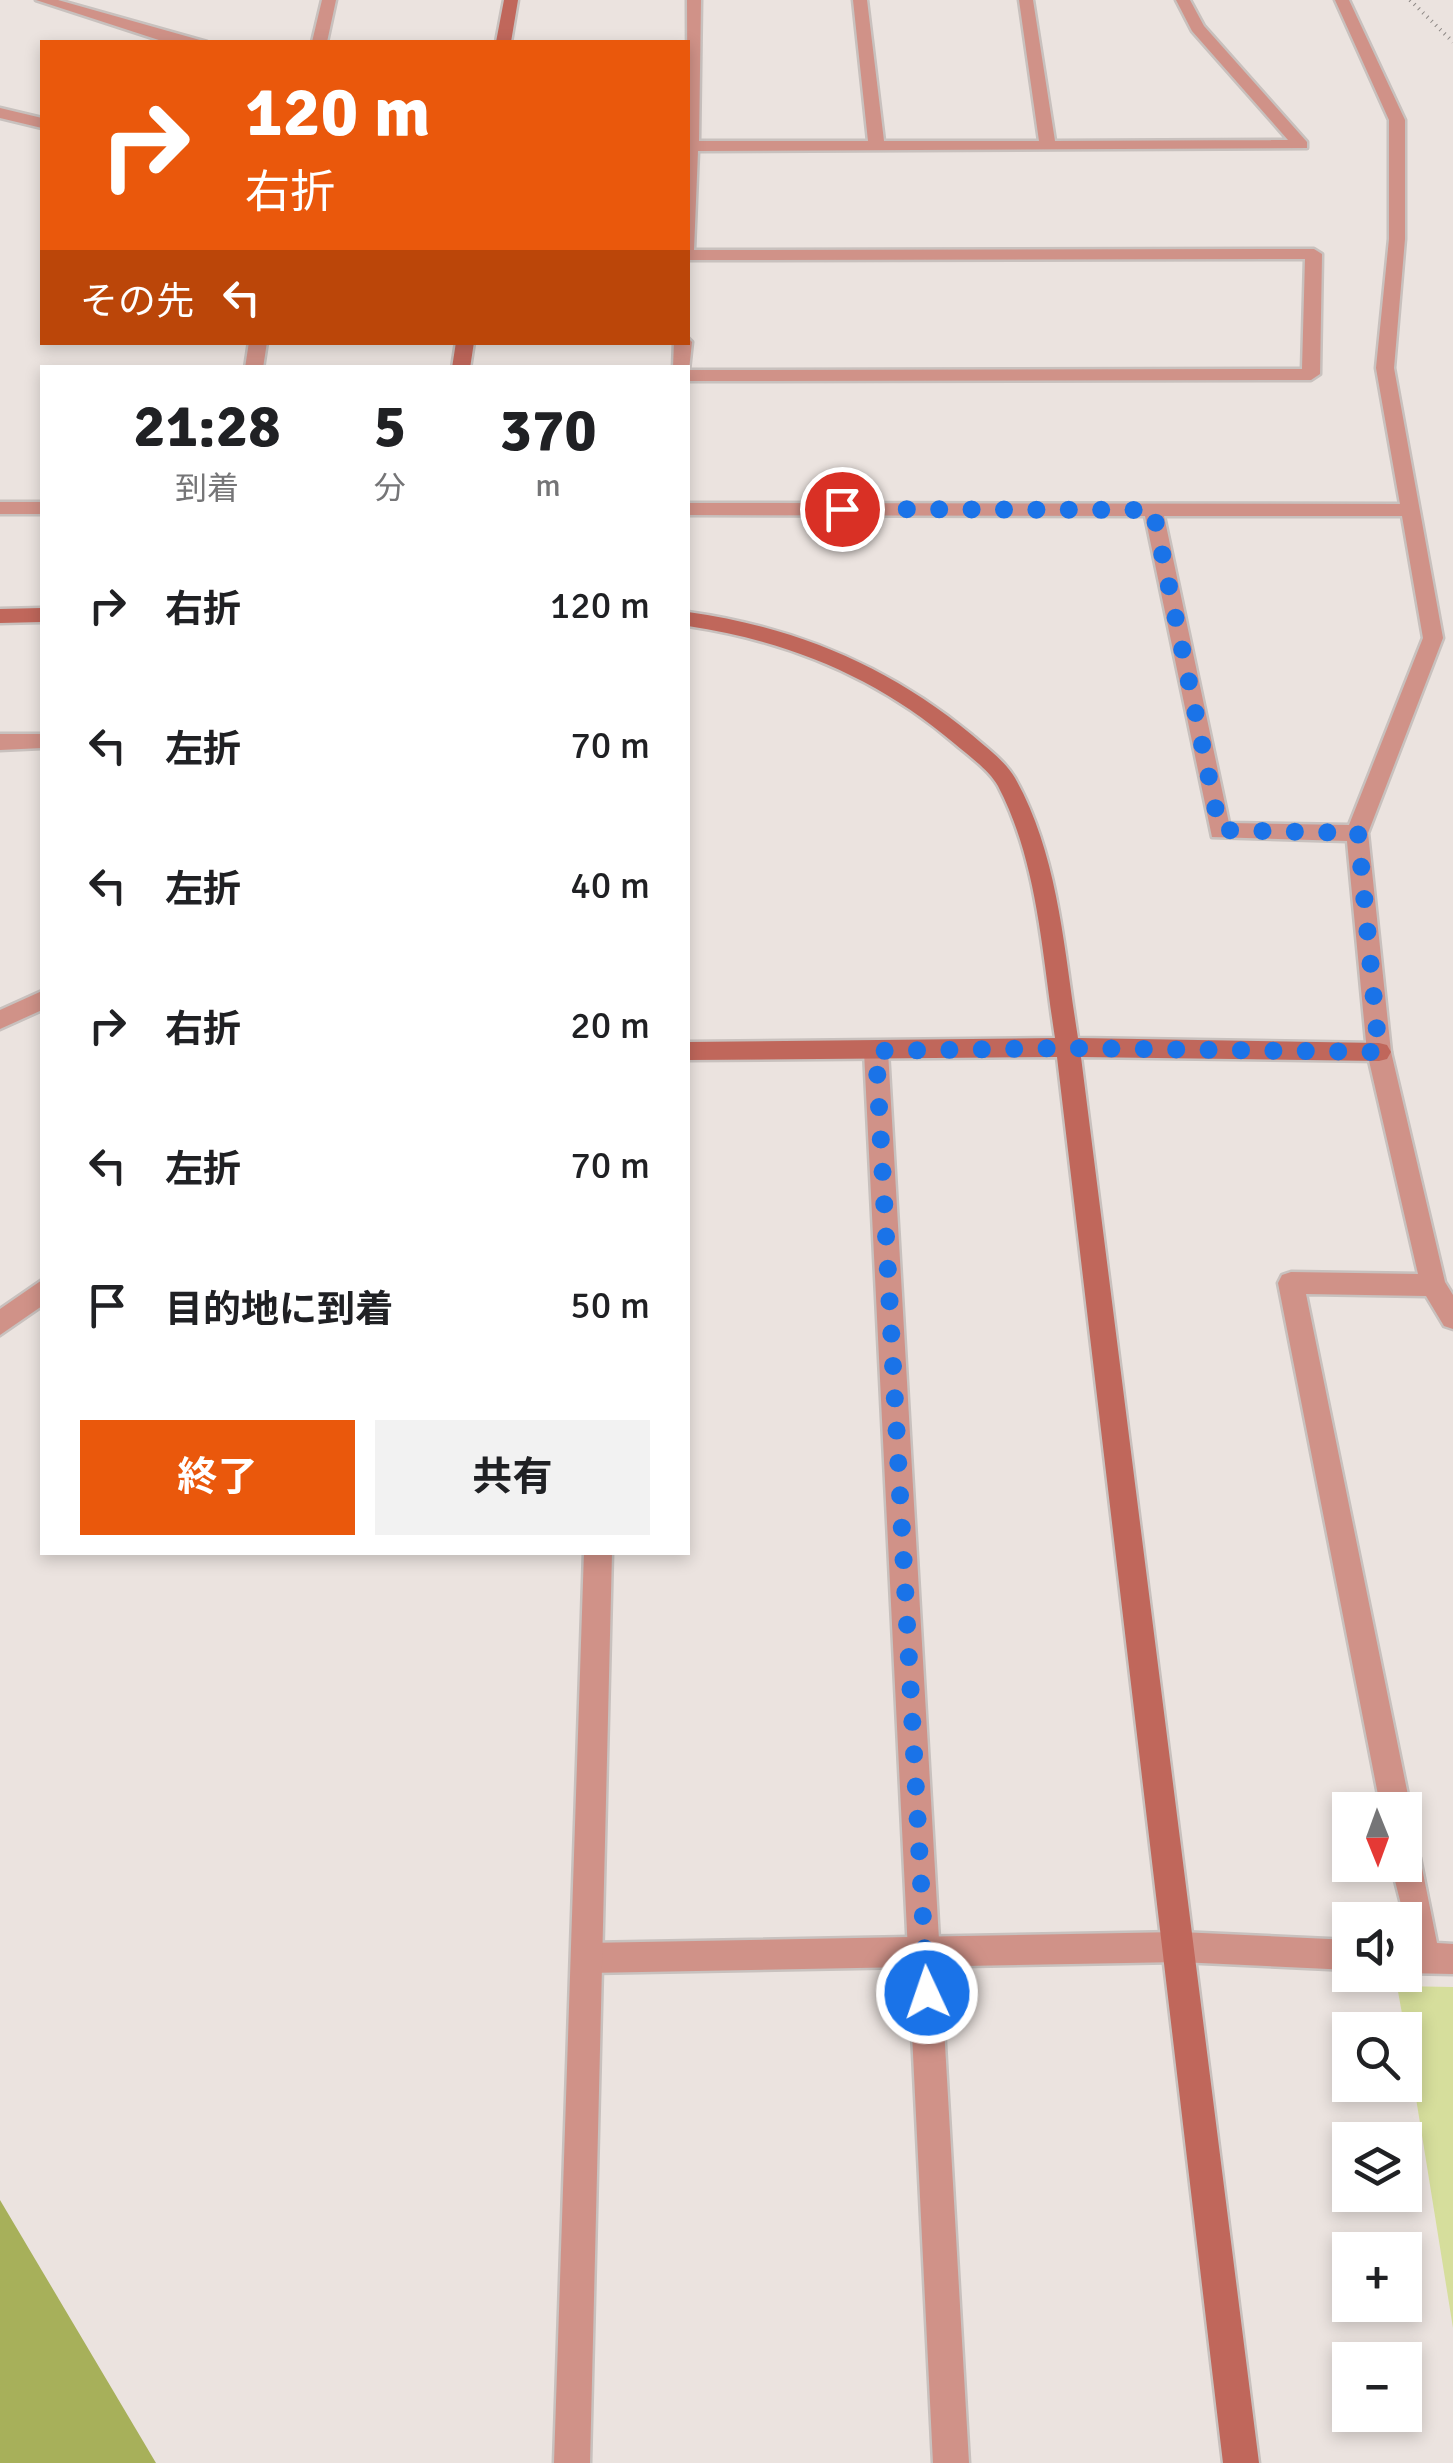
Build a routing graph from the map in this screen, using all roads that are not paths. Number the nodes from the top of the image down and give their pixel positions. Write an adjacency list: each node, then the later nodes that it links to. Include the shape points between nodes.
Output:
1 (43, 0): 9 (street)
2 (329, 0): 10 (street)
3 (510, 0): 11 (street)
4 (694, 0): 13 (street)
5 (860, 0): 15 (street)
6 (1026, 0): 16 (street)
7 (1183, 0): 16 (street, via 1196,28 1301,144)
8 (1342, 0): 24 (street, via 1397,120 1398,239 1384,368)
9 (182, 40)
10 (319, 40)
11 (504, 40)
12 (0, 113): 14 (street)
13 (690, 117)
14 (40, 123)
15 (876, 144): 16 (street); 17 (street)
16 (1048, 145)
17 (690, 146)
18 (690, 255): 19 (street, via 1314,254 1311,374)
19 (690, 376)
20 (0, 508): 21 (street)
21 (40, 508)
22 (690, 509): 23 (street)
23 (1153, 510): 24 (street); 30 (street, via 1220,830)
24 (1409, 510): 30 (street, via 1433,638)
25 (40, 615): 26 (street)
26 (0, 616)
27 (690, 620): 33 (street, via 729,623 810,646 886,683 954,730 1004,778 1035,854)
28 (40, 741): 29 (street)
29 (0, 742)
30 (1358, 833): 36 (street)
31 (40, 1001): 32 (street)
32 (0, 1020)
33 (1068, 1048): 34 (street); 36 (street); 44 (street)
34 (876, 1051): 35 (street); 45 (street)
35 (690, 1052)
36 (1379, 1052): 37 (street)
37 (1433, 1285): 39 (street); 42 (street, via 1291,1284)
38 (40, 1293): 40 (street)
39 (1453, 1318)
40 (0, 1324)
41 (598, 1555): 47 (street)
42 (1392, 1792)
43 (1411, 1882): 48 (street)
44 (1180, 1947): 45 (street); 46 (street); 51 (street)
45 (926, 1954): 47 (street); 50 (street)
46 (1332, 1954)
47 (587, 1958): 49 (street)
48 (1428, 1958)
49 (572, 2463)
50 (951, 2463)
51 (1241, 2463)

